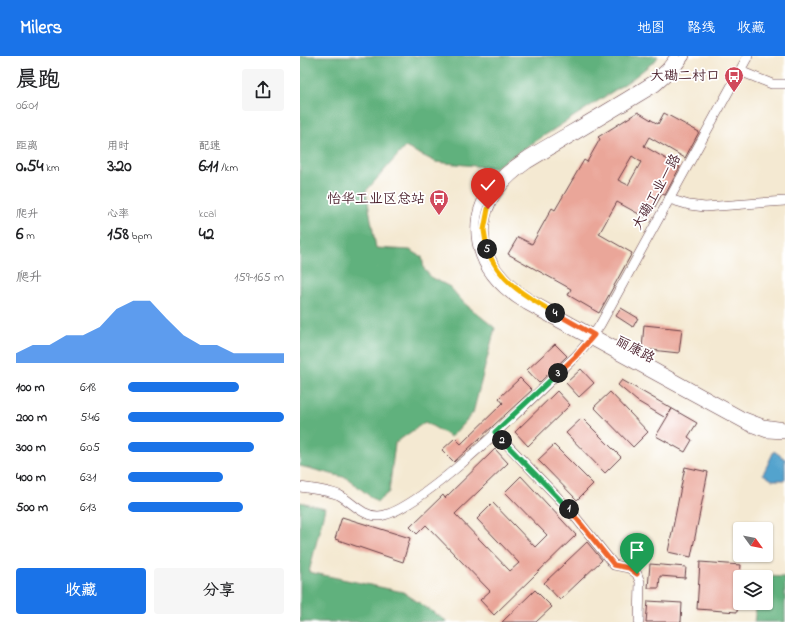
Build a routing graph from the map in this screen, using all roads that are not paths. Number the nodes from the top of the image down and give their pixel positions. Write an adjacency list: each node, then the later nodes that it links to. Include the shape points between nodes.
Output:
1 (675, 56): 8 (street, 丽康路, via 653,80 515,163 492,185 479,209 476,224 478,249 484,264 499,286 526,305)
2 (685, 56): 8 (street, 丽康路, via 675,70 656,87 516,173 497,193 488,209 484,230 487,247 493,263 503,278 530,299)
3 (748, 56): 4 (street, 大磡工业一路)
4 (740, 71): 5 (street, via 772,84); 6 (street, 大磡工业一路)
5 (785, 84)
6 (669, 199): 7 (street, via 705,207); 8 (street, 大磡工业一路)
7 (785, 201)
8 (592, 338): 9 (street, 丽康路, via 742,416 763,424); 10 (street, 大磡工业一路); 11 (street, 丽康路, via 748,426 767,433)
9 (785, 427)
10 (495, 432): 12 (street, 大磡工业一路, via 464,461 416,499 382,516 368,514 337,495); 13 (street, via 568,508 614,565 629,568 637,574 640,582)
11 (785, 434)
12 (300, 487)
13 (639, 622)

